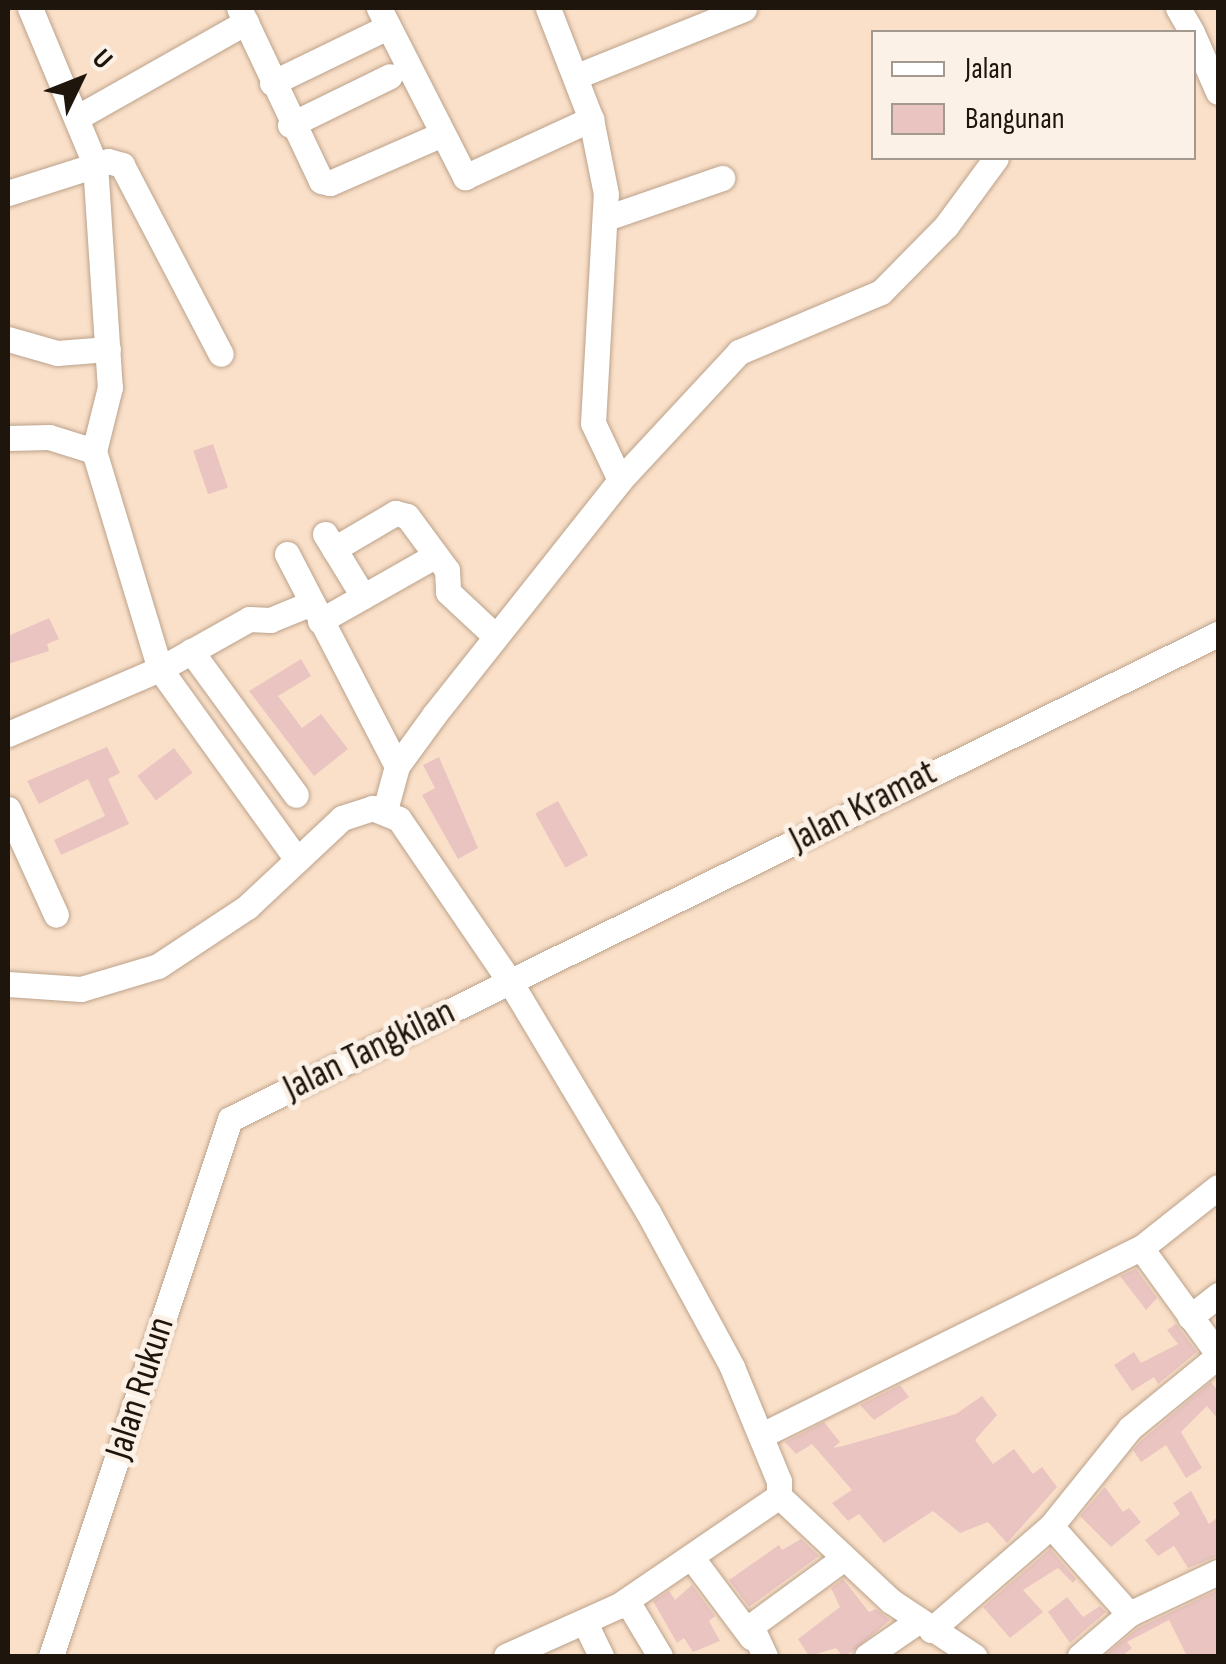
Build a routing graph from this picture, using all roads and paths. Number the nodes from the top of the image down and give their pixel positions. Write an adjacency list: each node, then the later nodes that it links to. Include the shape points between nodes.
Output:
1 (30, 8): 11 (street)
2 (548, 8): 8 (street)
3 (744, 9): 8 (street)
4 (243, 15): 9 (street); 11 (street)
5 (383, 17): 9 (street); 14 (street)
6 (1196, 42): 10 (street)
7 (390, 76): 13 (street)
8 (577, 76): 12 (street)
9 (272, 84): 13 (street)
10 (1218, 92)
11 (78, 117): 16 (street)
12 (592, 119): 14 (street, via 465,176); 19 (street)
13 (290, 125): 14 (street, via 313,171 330,184)
14 (440, 135)
15 (995, 160): 25 (street, via 946,226 881,292 739,352)
16 (95, 164): 18 (street); 21 (street); 22 (street, via 122,166 133,179)
17 (722, 178): 19 (street)
18 (8, 193)
19 (606, 218): 25 (street, via 594,336 595,434)
20 (8, 339): 21 (street, via 57,353)
21 (108, 350): 24 (street, via 110,387)
22 (221, 354)
23 (8, 438): 24 (street, via 49,437)
24 (94, 451): 33 (street)
25 (620, 480): 30 (street)
26 (287, 554): 29 (street)
27 (436, 555): 28 (street); 28 (street, via 400,513 329,541); 30 (street, via 448,574 448,592)
28 (363, 596): 29 (street)
29 (315, 613): 32 (street, via 249,619); 35 (street)
30 (493, 634): 35 (street)
31 (1218, 634): 41 (street, Jalan Kramat)
32 (191, 651): 33 (street); 36 (street)
33 (160, 669): 34 (street); 39 (street)
34 (8, 734)
35 (397, 766): 38 (street)
36 (296, 795)
37 (8, 810): 40 (street)
38 (385, 810): 39 (street, via 342,818); 41 (street, via 411,830)
39 (296, 860): 42 (street, via 247,908 158,966 81,988)
40 (56, 915)
41 (509, 980): 43 (street, Jalan Tangkilan); 49 (street, via 648,1212)
42 (8, 984)
43 (230, 1119): 60 (street, Jalan Rukun)
44 (1218, 1187): 45 (street)
45 (1141, 1248): 47 (street); 49 (street)
46 (1218, 1295): 47 (street)
47 (1190, 1317): 48 (street)
48 (1218, 1354): 51 (street, via 1130,1428)
49 (762, 1435): 50 (street)
50 (779, 1496): 52 (street); 53 (street)
51 (1051, 1526): 56 (street); 58 (street)
52 (692, 1558): 55 (street); 59 (street)
53 (844, 1558): 58 (street); 59 (street, via 756,1622)
54 (1218, 1572): 56 (street)
55 (627, 1601): 57 (street); 63 (street)
56 (1129, 1614): 66 (street)
57 (585, 1623): 61 (street); 62 (street)
58 (924, 1626): 64 (street); 65 (street)
59 (758, 1646)
60 (51, 1656)
61 (509, 1656)
62 (601, 1656)
63 (660, 1656)
64 (868, 1656)
65 (974, 1656)
66 (1080, 1656)

